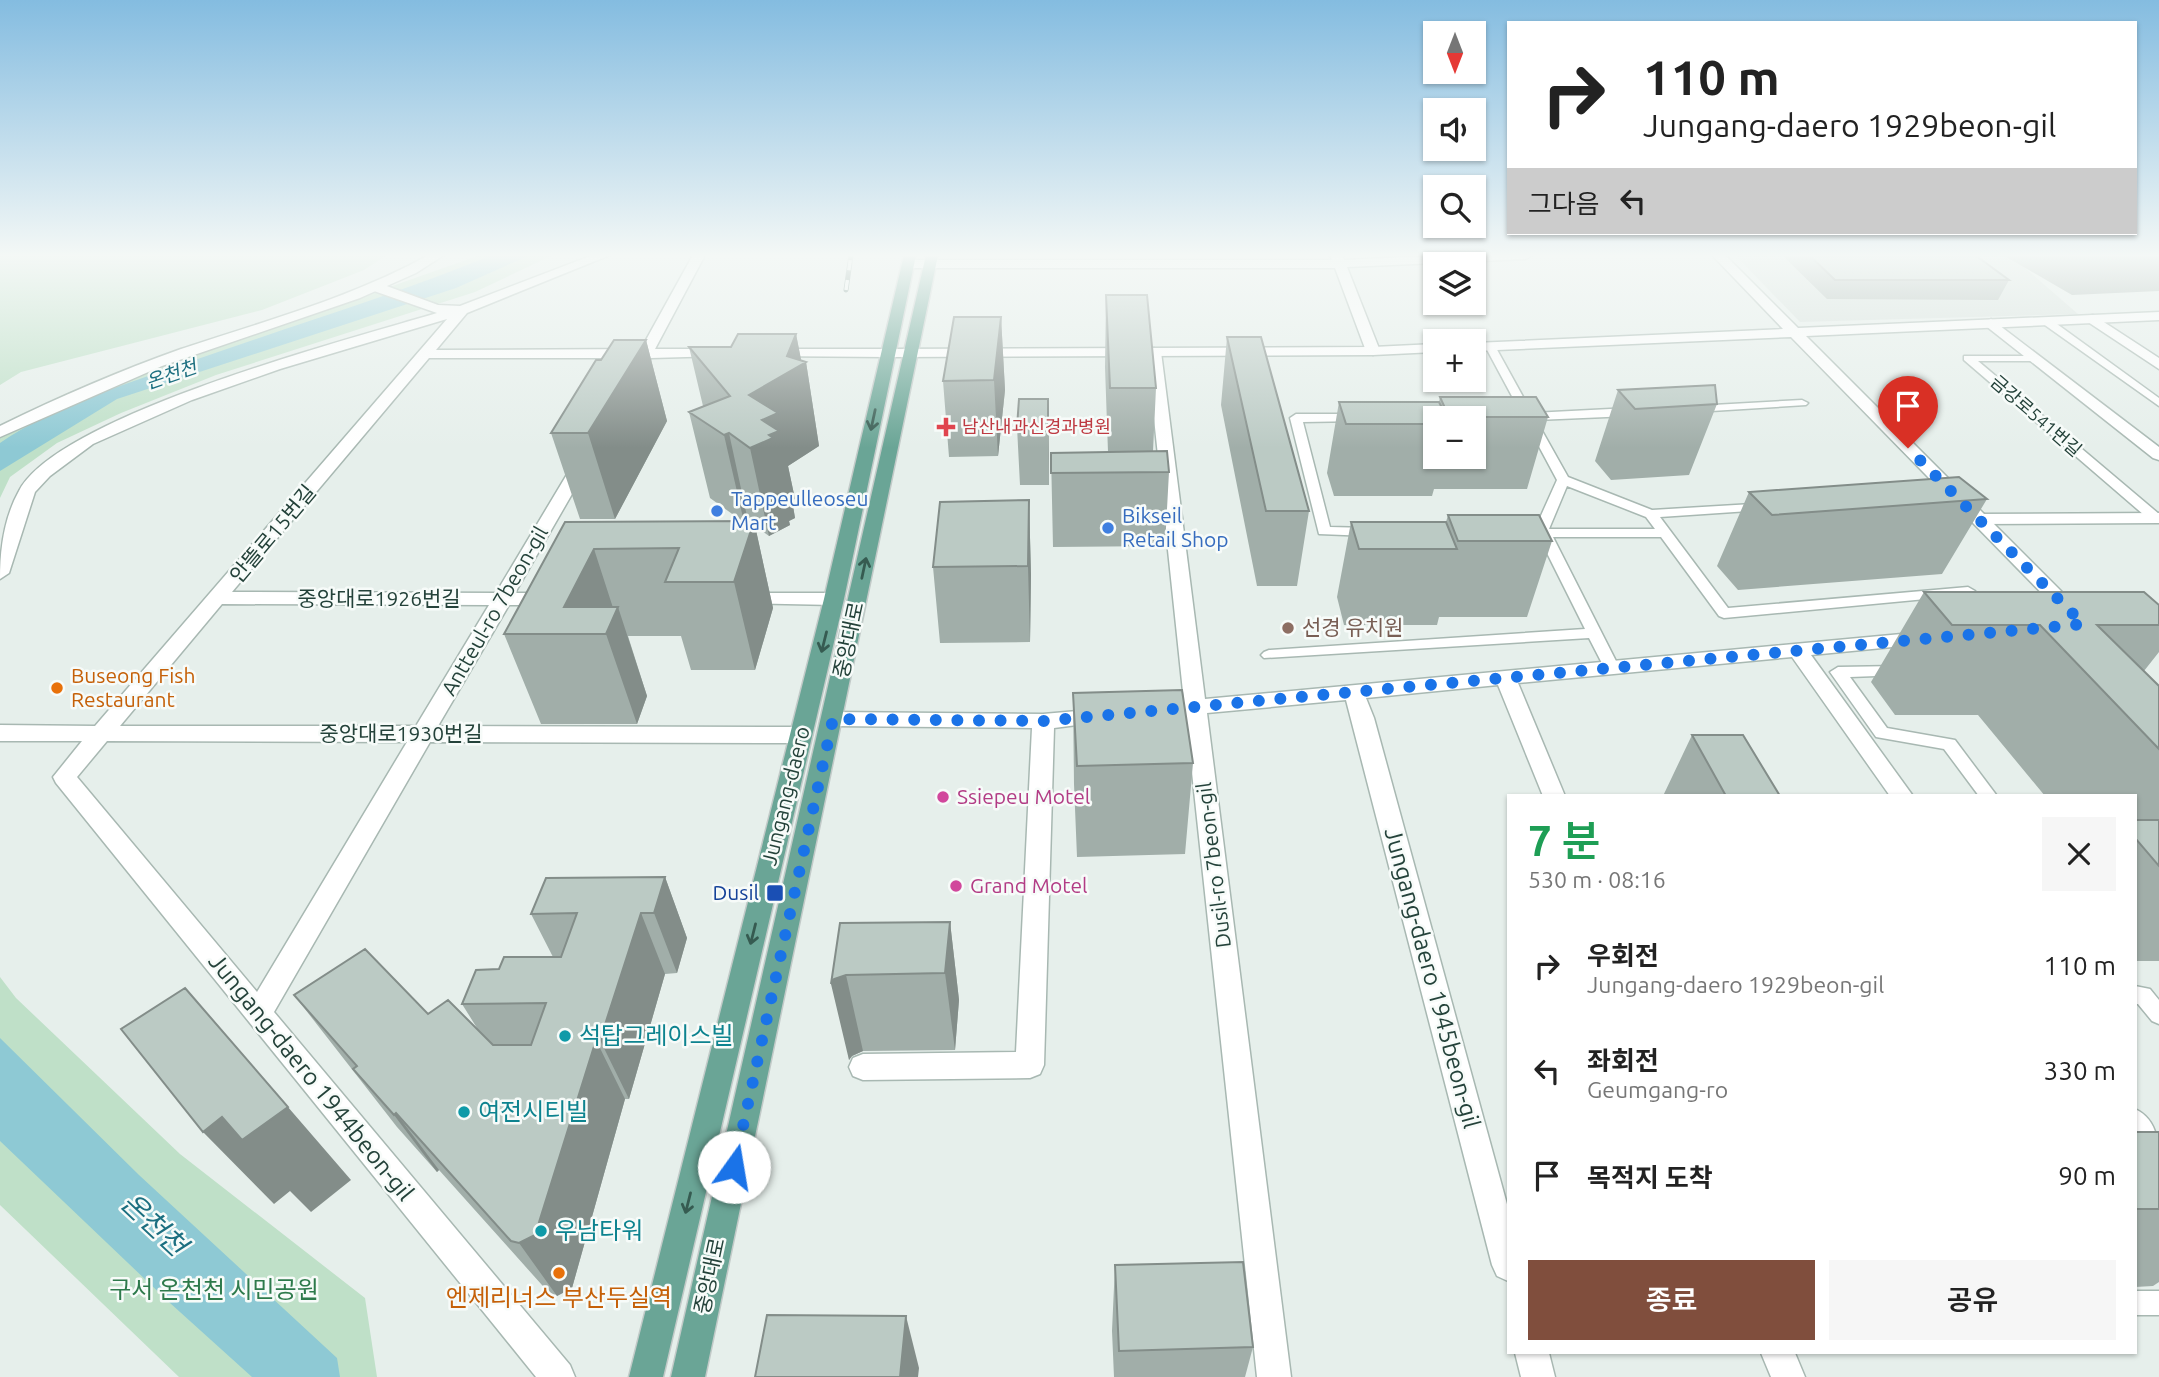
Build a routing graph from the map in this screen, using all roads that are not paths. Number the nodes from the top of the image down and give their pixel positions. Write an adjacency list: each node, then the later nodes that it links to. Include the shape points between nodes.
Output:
1 (297, 319): 33 (street, via 101,384)
2 (431, 319): 45 (street, via 187,397 87,441 44,472 27,491)
3 (454, 319): 21 (street, 안뜰로15번길)
4 (665, 319): 22 (street)
5 (903, 319): 20 (main road, Jungang-daero)
6 (911, 319): 20 (main road, Jungang-daero)
7 (1361, 319): 17 (street)
8 (1782, 319): 13 (street)
9 (2087, 319): 11 (street)
10 (2093, 319): 25 (street)
11 (2046, 321): 12 (street); 28 (lane)
12 (1991, 323): 13 (street); 24 (street)
13 (1795, 332): 15 (street); 40 (street)
14 (1486, 346): 15 (street)
15 (1490, 346): 31 (lane)
16 (1423, 349): 17 (street)
17 (1373, 351): 18 (street)
18 (1154, 352): 20 (street); 61 (street, Dusil-ro 7beon-gil)
19 (753, 353): 20 (street)
20 (899, 353): 51 (main road, Jungang-daero, one-way to 51); 62 (main road, 중앙대로, one-way to 20)
21 (425, 354): 22 (street); 47 (street, 안뜰로15번길)
22 (646, 354): 23 (street); 26 (street)
23 (727, 354)
24 (2035, 358): 35 (street); 39 (lane, 금강로541번길, via 1968,358)
25 (2159, 365)
26 (625, 389)
27 (1802, 403): 29 (lane)
28 (2159, 403)
29 (1679, 409)
30 (1638, 412): 31 (lane)
31 (1522, 417): 36 (lane)
32 (1365, 418): 41 (lane, via 1296,418 1324,531)
33 (0, 432)
34 (591, 447): 48 (street, Antteul-ro 7beon-gil)
35 (2159, 455)
36 (1563, 480): 38 (lane); 43 (lane)
37 (1783, 504): 38 (lane)
38 (1651, 514): 44 (lane)
39 (2157, 518): 40 (street)
40 (1978, 519): 52 (street, via 2083,624)
41 (1379, 532)
42 (1517, 533): 43 (lane)
43 (1544, 533): 44 (lane); 53 (lane)
44 (1665, 533): 46 (lane, via 1724,613)
45 (0, 573)
46 (1968, 591)
47 (219, 598): 48 (street, 중앙대로1926번길); 65 (street, 안뜰로15번길)
48 (502, 599): 49 (street, 중앙대로1926번길); 66 (street, Antteul-ro 7beon-gil)
49 (572, 599)
50 (726, 599): 51 (street)
51 (834, 599): 67 (main road, Jungang-daero, one-way to 67)
52 (2056, 626)
53 (1594, 633): 56 (lane); 57 (lane)
54 (1947, 636): 55 (street)
55 (1797, 650): 57 (street); 70 (street)
56 (1269, 655)
57 (1611, 667): 59 (street)
58 (1920, 671): 71 (lane, via 1838,672 1882,733 1949,744)
59 (1504, 677): 60 (street); 69 (street)
60 (1353, 692): 61 (street); 78 (street, Jungang-daero 1945beon-gil)
61 (1196, 708): 63 (street); 86 (street, Dusil-ro 7beon-gil)
62 (833, 719): 63 (street); 85 (main road, 중앙대로)
63 (1043, 721): 75 (street, via 1030,1065)
64 (0, 733): 65 (street, 중앙대로1930번길)
65 (102, 733): 66 (street, 중앙대로1930번길); 68 (street, 안뜰로15번길)
66 (422, 734): 67 (street, 중앙대로1930번길); 73 (street, Antteul-ro 7beon-gil)
67 (801, 735): 84 (main road, Jungang-daero, one-way to 84)
68 (64, 777): 73 (street, Jungang-daero 1944beon-gil)
69 (1553, 794)
70 (1901, 794)
71 (1987, 794)
72 (2137, 995): 74 (lane, via 2143,995)
73 (259, 1013): 83 (street, Jungang-daero 1944beon-gil)
74 (2159, 1015)
75 (863, 1067)
76 (2137, 1126): 77 (street)
77 (2159, 1157)
78 (1507, 1261)
79 (2137, 1303): 80 (lane)
80 (2159, 1303)
81 (1532, 1354): 87 (street)
82 (1778, 1354): 88 (street)
83 (558, 1377)
84 (646, 1377)
85 (688, 1377)
86 (1274, 1377)
87 (1538, 1377)
88 (1788, 1377)

